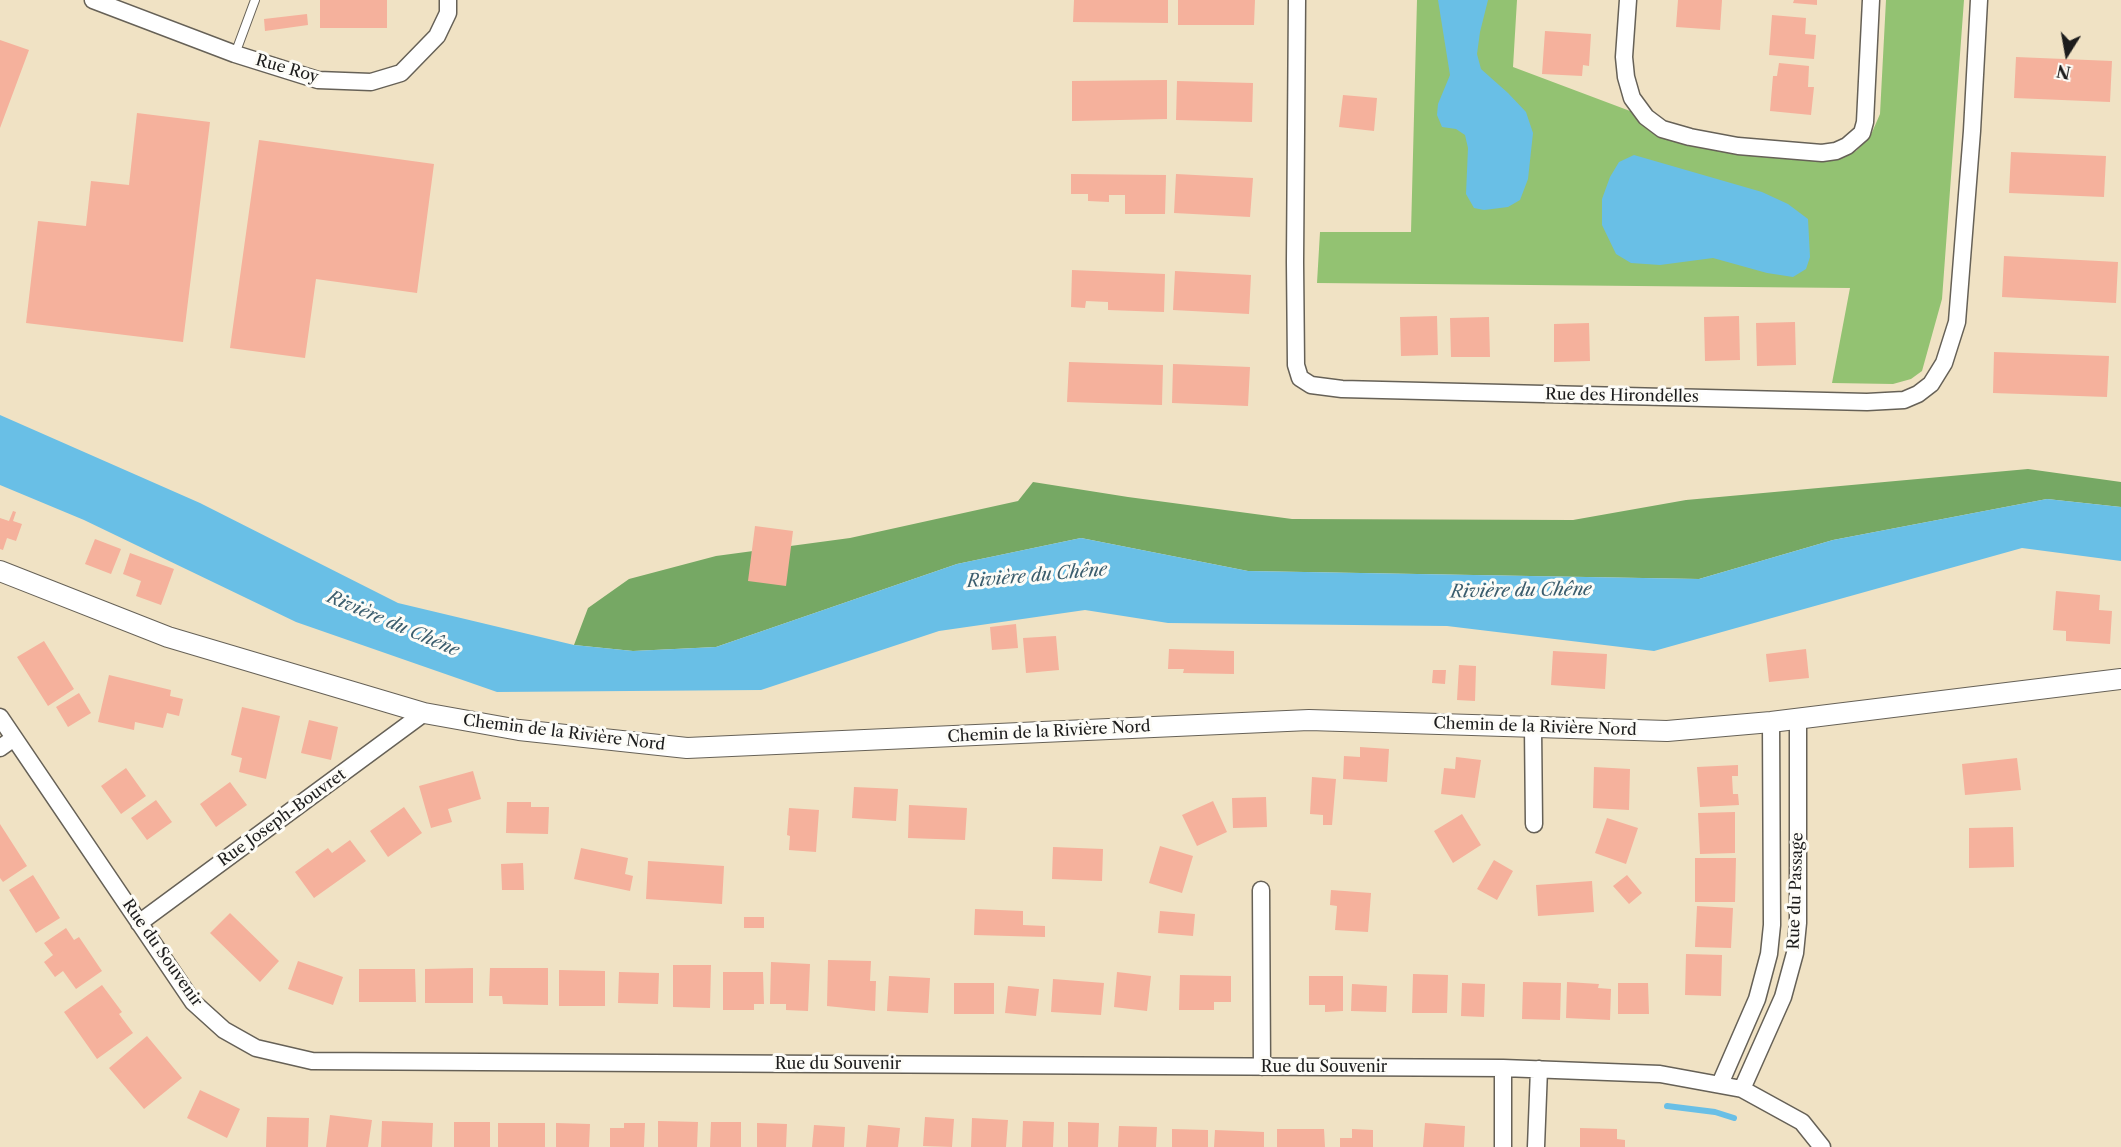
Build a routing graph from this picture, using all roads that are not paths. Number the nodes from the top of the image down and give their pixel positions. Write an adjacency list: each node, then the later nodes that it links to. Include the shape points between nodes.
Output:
1 (93, 0): 8 (street, Rue Roy)
2 (255, 0): 8 (lane)
3 (448, 0): 8 (street, Rue Roy, via 448,13 437,36 401,73 371,82 318,80)
4 (1297, 0): 7 (street, Rue des Hirondelles, via 1295,262 1296,365 1300,378 1311,385 1342,389 1867,402 1904,400 1931,384 1944,363 1957,322)
5 (1628, 0): 6 (street, via 1626,77 1632,98 1646,117 1662,129 1690,137 1738,146 1822,153 1847,146 1862,133)
6 (1871, 0)
7 (1979, 0)
8 (235, 54)
9 (0, 571): 11 (street, Chemin de la Rivière Nord, via 168,637)
10 (2121, 680): 13 (street, Chemin de la Rivière Nord)
11 (424, 713): 15 (street, Chemin de la Rivière Nord, via 519,730 687,748 1309,720); 20 (street, Rue Joseph-Bouvret)
12 (0, 717): 16 (street, Rue du Souvenir)
13 (1798, 719): 14 (street, Chemin de la Rivière Nord); 25 (street, Rue du Passage, via 1795,953 1783,997)
14 (1771, 722): 15 (street, Chemin de la Rivière Nord, via 1667,731); 24 (street, Rue du Passage, via 1769,954 1757,999)
15 (1533, 727): 18 (street)
16 (14, 738): 17 (street); 20 (street, Rue du Souvenir)
17 (0, 748)
18 (1534, 824)
19 (1261, 890): 21 (street)
20 (139, 923): 21 (street, Rue du Souvenir, via 193,1002 224,1030 255,1048 312,1061)
21 (1262, 1067): 22 (street, Rue du Souvenir)
22 (1503, 1068): 23 (street, Rue du Souvenir); 26 (street)
23 (1539, 1069): 24 (street, Rue du Souvenir, via 1660,1074); 27 (street)
24 (1720, 1084): 25 (street, Rue du Souvenir)
25 (1742, 1089): 28 (street, Rue du Souvenir, via 1802,1122)
26 (1503, 1147)
27 (1536, 1147)
28 (1822, 1147)

